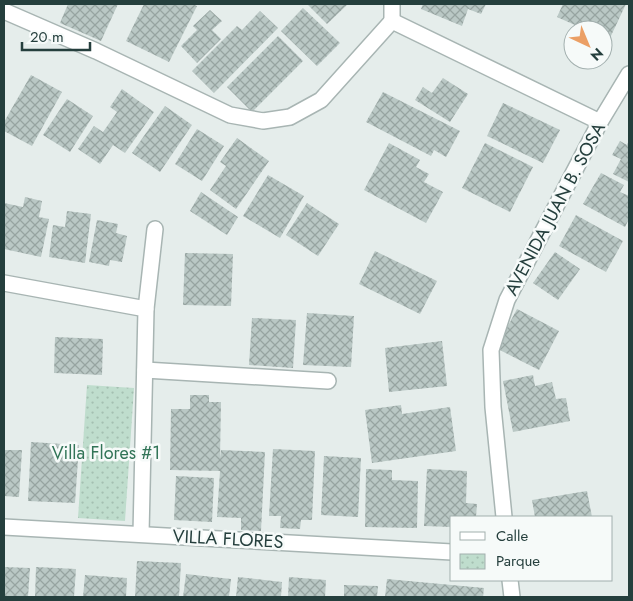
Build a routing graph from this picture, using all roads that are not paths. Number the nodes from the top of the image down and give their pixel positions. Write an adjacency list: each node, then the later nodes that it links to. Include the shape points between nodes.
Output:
1 (392, 4): 3 (street)
2 (4, 12): 3 (street, via 96,51 230,115 263,121 290,117 321,100)
3 (392, 21): 5 (street)
4 (629, 74): 5 (street, AVENIDA JUAN B. SOSA)
5 (600, 122): 11 (street, AVENIDA JUAN B. SOSA, via 507,300 491,350)
6 (155, 229): 8 (street)
7 (4, 283): 8 (street)
8 (146, 309): 9 (street)
9 (145, 370): 10 (street); 13 (street)
10 (328, 381)
11 (504, 516)
12 (4, 527): 13 (street, VILLA FLORES)
13 (142, 534): 14 (street, VILLA FLORES)
14 (450, 552)
15 (510, 581): 16 (street)
16 (512, 597)

